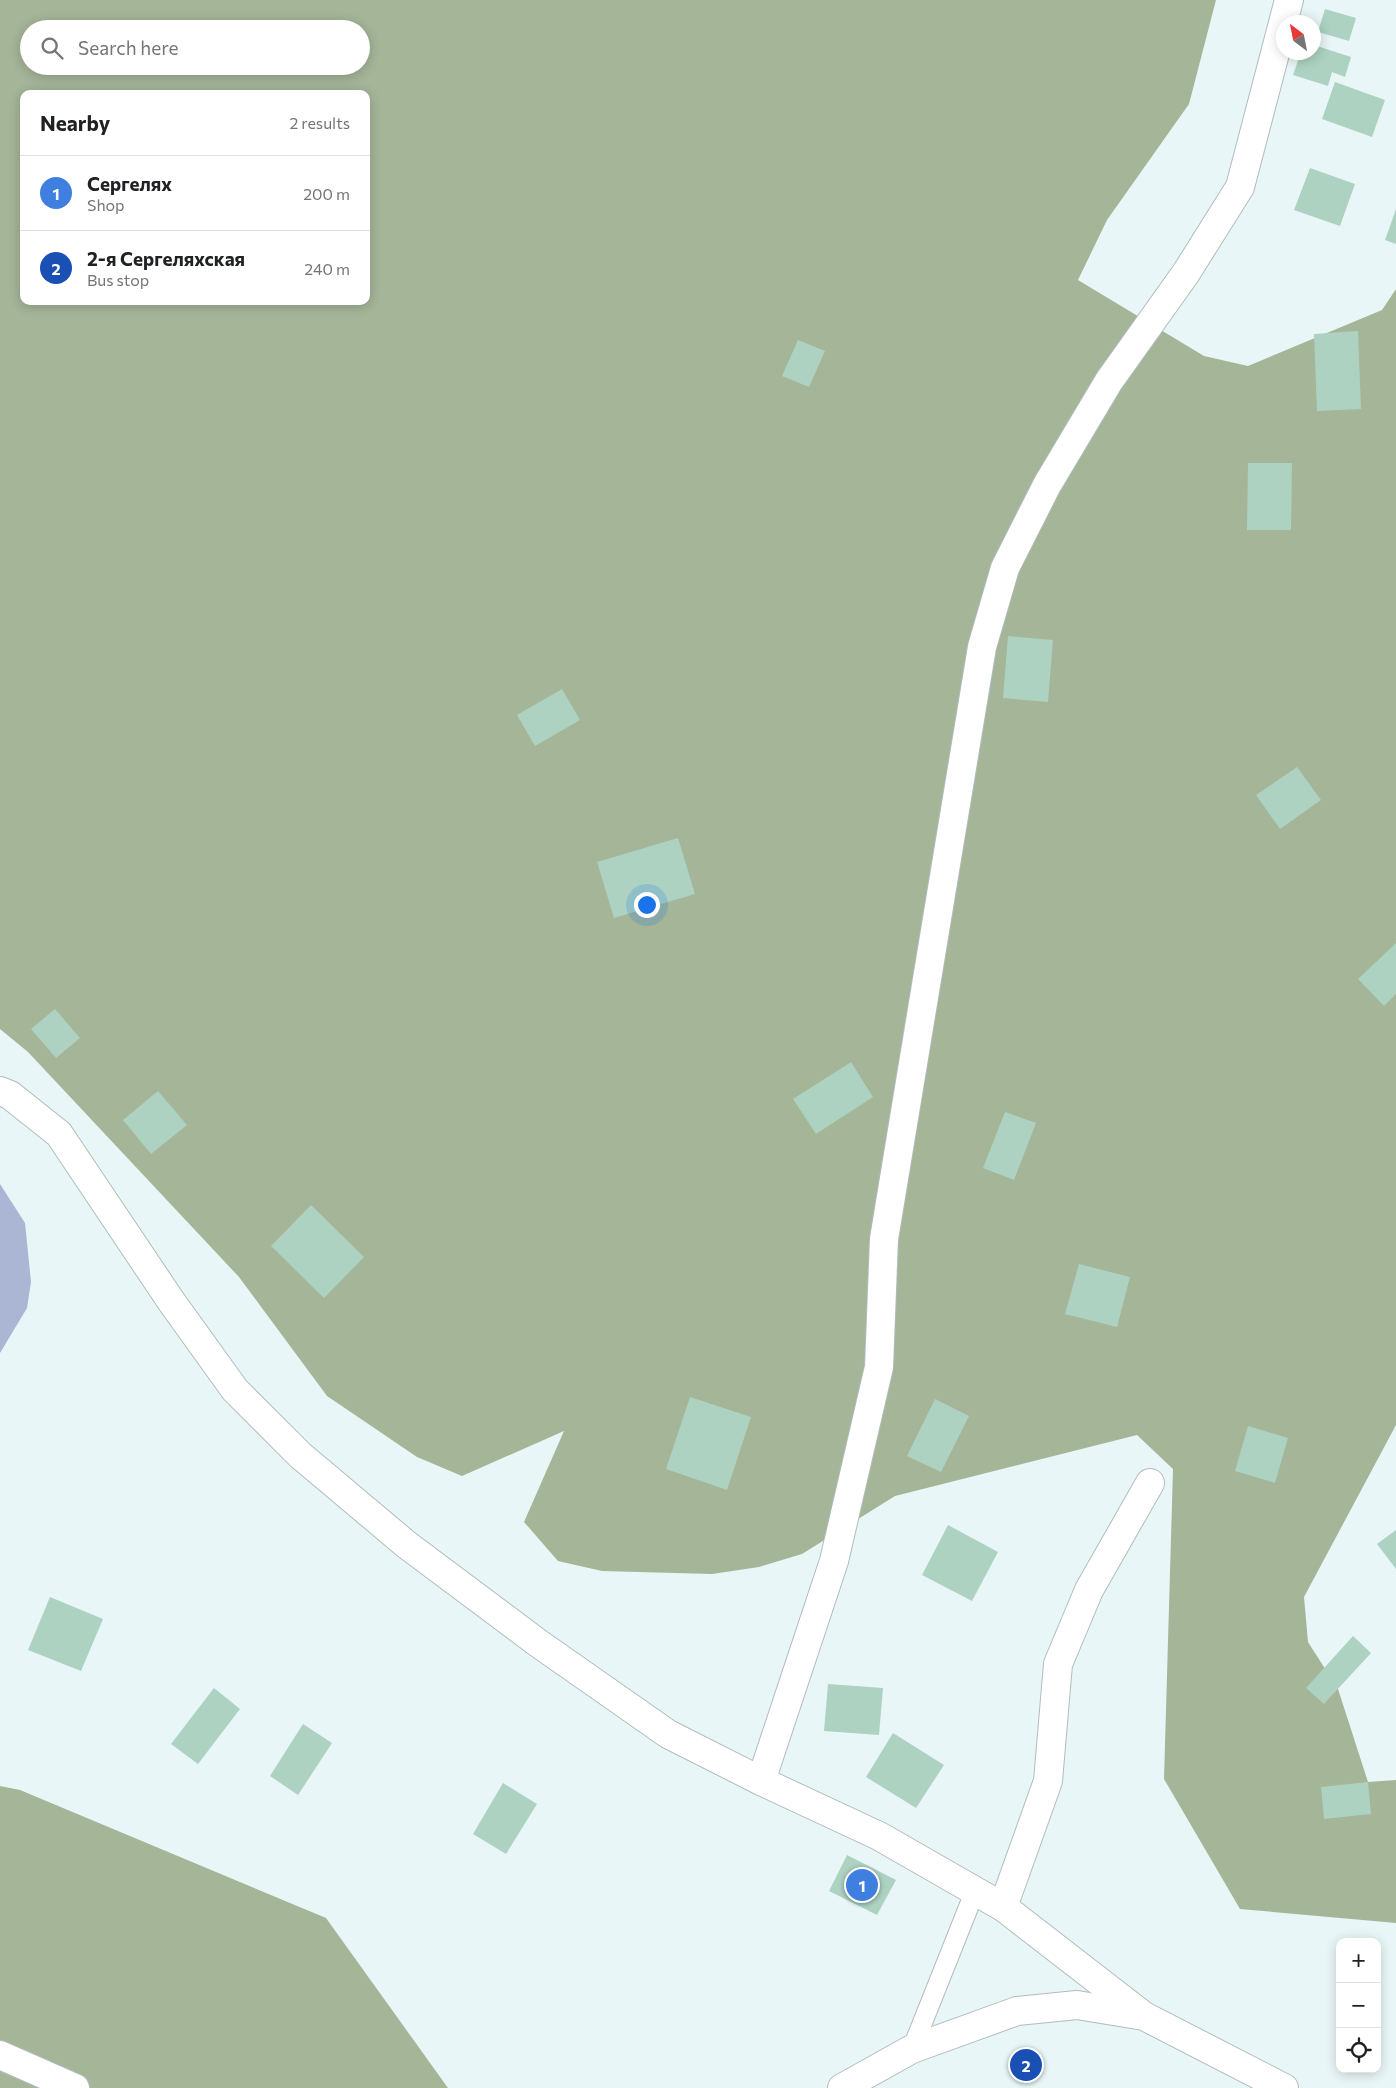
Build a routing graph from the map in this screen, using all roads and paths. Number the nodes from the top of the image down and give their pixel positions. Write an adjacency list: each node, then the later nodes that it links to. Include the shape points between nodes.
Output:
1 (1289, 0): 4 (street, via 1240,187 1186,273 1109,381 1047,485 1006,568 982,647 884,1239 879,1367 834,1561)
2 (0, 1091): 4 (street, via 10,1095 59,1134 235,1390 300,1455 407,1544 546,1649 668,1734)
3 (1150, 1483): 6 (street, via 1089,1590 1058,1664 1048,1781)
4 (761, 1781): 5 (street, via 879,1836)
5 (975, 1891): 6 (street); 8 (lane)
6 (1003, 1907): 7 (street)
7 (1144, 2016): 8 (street, via 1078,2005 1018,2011); 12 (street)
8 (912, 2049): 11 (street)
9 (0, 2055): 10 (street)
10 (75, 2088)
11 (842, 2088)
12 (1284, 2088)

